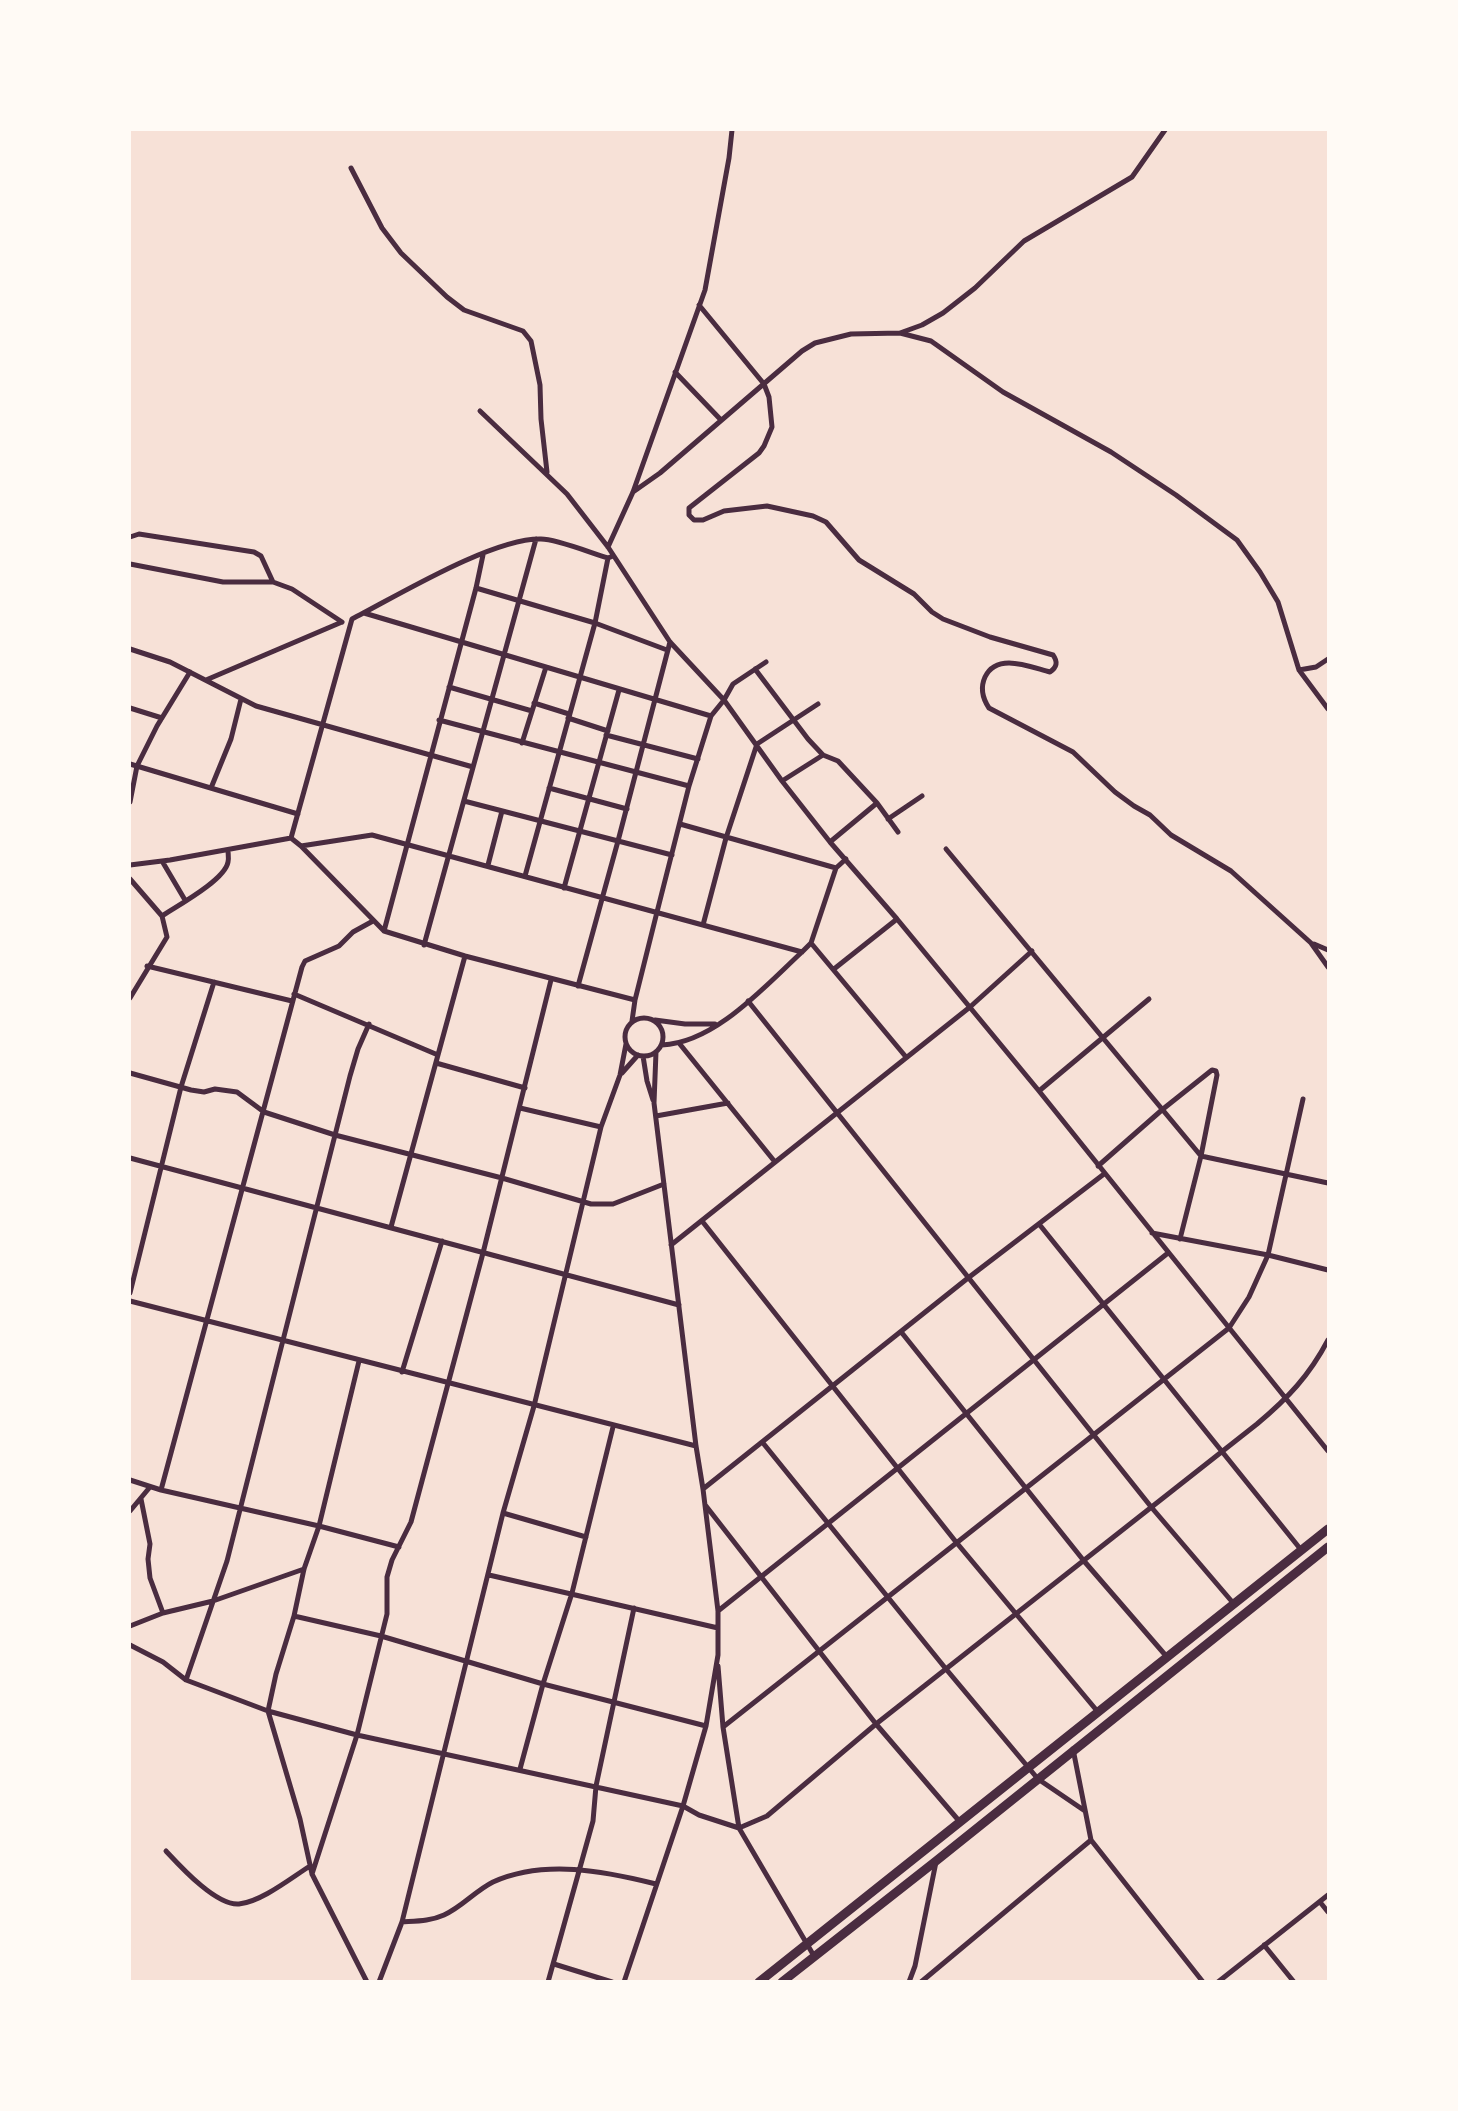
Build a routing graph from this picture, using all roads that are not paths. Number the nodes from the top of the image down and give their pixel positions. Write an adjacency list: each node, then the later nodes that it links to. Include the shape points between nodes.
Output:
1 (732, 130): 4 (street, via 710,272)
2 (1165, 130): 5 (street, via 1132,177 1024,241 943,313)
3 (351, 168): 10 (street, via 382,228 401,253 464,310 523,331 531,341 540,385)
4 (699, 305): 6 (street); 7 (street)
5 (900, 333): 7 (street, via 851,334 815,343); 34 (street, via 931,341 1003,392 1111,452 1237,540 1278,602)
6 (675, 372): 9 (street); 11 (street)
7 (764, 384): 9 (street); 113 (street, via 772,426 764,446 689,508 689,515 702,520 724,511 767,506 813,516 826,523 859,560 914,594 943,619 1054,654 1056,664 1050,672 1030,664 993,666 983,681 983,700 989,708 1073,752 1171,835 1231,871)
8 (480, 411): 10 (street)
9 (721, 420): 11 (street)
10 (547, 472): 14 (street)
11 (633, 492): 14 (street)
12 (130, 537): 18 (street, via 139,534 254,552 261,556)
13 (536, 539): 15 (street); 16 (street); 20 (street)
14 (608, 547): 16 (street)
15 (482, 555): 19 (street); 21 (street)
16 (611, 557): 24 (street); 26 (street)
17 (130, 564): 18 (street, via 223,582)
18 (273, 582): 23 (street)
19 (476, 587): 20 (street); 25 (street)
20 (519, 601): 24 (street); 29 (street)
21 (363, 613): 22 (street); 25 (street)
22 (352, 619): 23 (street); 54 (street)
23 (342, 622): 37 (street)
24 (595, 623): 28 (street); 36 (street)
25 (461, 642): 29 (street); 38 (street)
26 (670, 642): 28 (street); 42 (street)
27 (130, 649): 35 (street)
28 (667, 650): 43 (street)
29 (504, 654): 32 (street); 41 (street)
30 (1328, 659): 34 (street, via 1317,667)
31 (766, 662): 33 (street)
32 (546, 667): 36 (street); 44 (street)
33 (755, 669): 42 (street, via 733,684); 52 (street)
34 (1299, 670): 47 (street)
35 (190, 672): 37 (street); 51 (street)
36 (579, 678): 39 (street); 49 (street)
37 (206, 680): 40 (street)
38 (449, 687): 41 (street); 53 (street)
39 (619, 690): 43 (street); 56 (street)
40 (241, 699): 54 (street); 71 (street)
41 (492, 700): 48 (street); 55 (street)
42 (724, 700): 50 (street); 58 (street)
43 (655, 701): 50 (street); 59 (street)
44 (534, 704): 48 (street); 49 (street)
45 (818, 704): 52 (street)
46 (130, 708): 51 (street)
47 (1328, 709)
48 (532, 711): 57 (street)
49 (568, 716): 56 (street); 60 (street)
50 (711, 716): 63 (street)
51 (162, 718): 66 (street)
52 (794, 719): 58 (street); 62 (street)
53 (439, 720): 55 (street); 61 (street)
54 (323, 725): 61 (street); 80 (street)
55 (483, 732): 57 (street); 67 (street)
56 (607, 733): 59 (street); 64 (street)
57 (522, 743): 60 (street)
58 (757, 744): 69 (street); 87 (street)
59 (643, 745): 63 (street); 68 (street)
60 (559, 752): 64 (street); 72 (street)
61 (430, 755): 67 (street); 90 (street)
62 (823, 755): 69 (street); 77 (street, via 838,761)
63 (698, 759): 70 (street)
64 (599, 763): 68 (street); 74 (street)
65 (130, 764): 66 (street)
66 (137, 766): 71 (street); 76 (street)
67 (473, 767): 75 (street)
68 (636, 773): 70 (street); 78 (street)
69 (782, 781): 89 (street)
70 (690, 786): 83 (street)
71 (211, 788): 80 (street)
72 (550, 788): 74 (street); 82 (street)
73 (922, 796): 81 (street)
74 (590, 799): 78 (street); 84 (street)
75 (464, 801): 79 (street); 94 (street)
76 (130, 802)
77 (877, 803): 81 (street); 89 (street)
78 (627, 809): 88 (street)
79 (502, 811): 82 (street); 99 (street)
80 (298, 814): 86 (street)
81 (888, 820): 85 (street)
82 (541, 821): 84 (street); 101 (street)
83 (680, 824): 87 (street); 95 (street)
84 (581, 831): 88 (street); 103 (street)
85 (898, 832)
86 (290, 838): 91 (street); 93 (street)
87 (726, 838): 100 (street); 110 (street)
88 (618, 841): 95 (street); 104 (street)
89 (830, 842): 96 (street)
90 (407, 843): 91 (street, via 372,835); 94 (street); 111 (street)
91 (301, 846): 109 (street)
92 (946, 849): 116 (street)
93 (228, 850): 97 (street); 105 (street, via 225,868)
94 (449, 855): 99 (street); 114 (street)
95 (672, 855): 106 (street)
96 (846, 859): 100 (street); 108 (street)
97 (162, 861): 98 (street); 105 (street)
98 (130, 865)
99 (488, 865): 101 (street)
100 (836, 868): 112 (street)
101 (525, 876): 103 (street)
102 (130, 879): 107 (street)
103 (564, 888): 104 (street)
104 (603, 897): 106 (street); 124 (street)
105 (185, 900): 107 (street)
106 (657, 912): 110 (street); 128 (street)
107 (162, 916): 119 (street, via 167,937)
108 (897, 919): 121 (street); 131 (street)
109 (373, 921): 111 (street); 125 (street, via 339,947 305,961)
110 (703, 925): 117 (street)
111 (384, 931): 114 (street)
112 (811, 943): 117 (street); 121 (street)
113 (1311, 943): 115 (street); 120 (street)
114 (424, 944): 118 (street)
115 (1328, 950)
116 (1032, 951): 131 (street); 136 (street)
117 (802, 952): 130 (street)
118 (465, 956): 122 (street); 141 (street)
119 (147, 966): 123 (street); 126 (street)
120 (1328, 967)
121 (834, 970): 143 (street)
122 (551, 979): 124 (street); 148 (street)
123 (214, 982): 129 (street); 147 (street)
124 (578, 986): 128 (street)
125 (294, 994): 129 (street); 134 (street)
126 (130, 998)
127 (1149, 999): 136 (street)
128 (635, 1000): 133 (street)
129 (292, 1001): 155 (street)
130 (748, 1001): 135 (street); 156 (street)
131 (970, 1007): 143 (street); 149 (street)
132 (655, 1020): 133 (street, via 643,1017); 135 (street); 139 (street, via 662,1027)
133 (632, 1021): 138 (street, via 625,1032)
134 (369, 1024): 141 (street); 159 (street)
135 (718, 1024): 137 (street)
136 (1102, 1037): 149 (street); 154 (street)
137 (679, 1043): 139 (street); 152 (street)
138 (626, 1044): 142 (street); 146 (street)
139 (662, 1045): 140 (street)
140 (656, 1052): 142 (street); 151 (street)
141 (438, 1055): 144 (street)
142 (641, 1056): 146 (street); 151 (street)
143 (906, 1057): 156 (street)
144 (436, 1063): 148 (street); 160 (street)
145 (130, 1073): 147 (street)
146 (620, 1076): 158 (street)
147 (181, 1087): 155 (street, via 237,1092); 165 (street)
148 (525, 1088): 153 (street)
149 (1039, 1091): 164 (street)
150 (1303, 1099): 166 (street)
151 (654, 1103): 157 (street)
152 (728, 1103): 157 (street); 163 (street)
153 (520, 1108): 158 (street); 168 (street)
154 (1163, 1109): 161 (street); 161 (street, via 1216,1071); 164 (street)
155 (264, 1112): 159 (street); 171 (street)
156 (837, 1112): 163 (street); 186 (street)
157 (656, 1116): 170 (street)
158 (601, 1128): 172 (street)
159 (335, 1135): 160 (street); 173 (street)
160 (412, 1155): 168 (street); 176 (street)
161 (1201, 1156): 166 (street); 178 (street)
162 (130, 1158): 165 (street)
163 (775, 1162): 174 (street)
164 (1098, 1166): 167 (street)
165 (161, 1167): 171 (street); 187 (street)
166 (1288, 1173): 169 (street); 183 (street)
167 (1104, 1174): 175 (street); 177 (street)
168 (502, 1178): 172 (street); 181 (street)
169 (1328, 1183)
170 (664, 1184): 172 (street, via 612,1205); 180 (street)
171 (243, 1187): 173 (street); 191 (street)
172 (582, 1200): 185 (street)
173 (317, 1207): 176 (street); 195 (street)
174 (702, 1220): 180 (street); 201 (street)
175 (1039, 1224): 186 (street); 189 (street)
176 (391, 1227): 179 (street)
177 (1152, 1233): 178 (street); 182 (street)
178 (1180, 1239): 183 (street)
179 (442, 1241): 181 (street); 198 (street)
180 (671, 1245): 190 (street)
181 (483, 1253): 185 (street); 200 (street)
182 (1168, 1253): 189 (street); 192 (street)
183 (1268, 1255): 184 (street); 192 (street)
184 (1328, 1269)
185 (565, 1275): 190 (street); 203 (street)
186 (968, 1278): 193 (street); 196 (street)
187 (130, 1293)
188 (130, 1301): 191 (street)
189 (1102, 1304): 196 (street); 199 (street)
190 (679, 1305): 208 (street)
191 (206, 1319): 195 (street); 216 (street)
192 (1229, 1328): 199 (street); 202 (street)
193 (902, 1333): 201 (street); 204 (street)
194 (1328, 1340): 202 (street)
195 (282, 1341): 197 (street); 219 (street)
196 (1033, 1359): 204 (street); 206 (street)
197 (359, 1361): 198 (street); 224 (street)
198 (402, 1372): 200 (street)
199 (1163, 1378): 206 (street); 210 (street)
200 (448, 1384): 203 (street); 228 (street, via 411,1522)
201 (833, 1388): 207 (street); 211 (street)
202 (1287, 1399): 209 (street); 210 (street)
203 (534, 1406): 205 (street); 222 (street)
204 (965, 1412): 211 (street); 214 (street)
205 (613, 1427): 208 (street); 226 (street)
206 (1093, 1434): 214 (street); 220 (street)
207 (763, 1443): 215 (street); 223 (street)
208 (695, 1446): 215 (street)
209 (1328, 1451)
210 (1221, 1453): 220 (street); 230 (street)
211 (897, 1467): 223 (street); 227 (street)
212 (130, 1480): 213 (street)
213 (150, 1487): 216 (street); 217 (street)
214 (1025, 1487): 227 (street); 231 (street)
215 (703, 1489): 218 (street)
216 (161, 1490): 219 (street)
217 (141, 1499): 221 (street); 241 (street, via 150,1544 150,1578)
218 (704, 1503): 234 (street); 240 (street)
219 (240, 1508): 224 (street); 237 (street)
220 (1152, 1508): 231 (street); 238 (street)
221 (130, 1511)
222 (503, 1513): 226 (street); 233 (street)
223 (828, 1522): 234 (street); 236 (street)
224 (319, 1526): 228 (street); 232 (street)
225 (1328, 1529): 230 (main road)
226 (586, 1537): 235 (street)
227 (956, 1542): 236 (street); 242 (street)
228 (399, 1547): 246 (street, via 386,1582)
229 (1328, 1547): 262 (main road)
230 (1302, 1550): 238 (main road)
231 (1084, 1561): 242 (street); 250 (street)
232 (304, 1569): 237 (street); 243 (street)
233 (489, 1575): 235 (street); 251 (street)
234 (760, 1576): 240 (street); 248 (street)
235 (572, 1593): 239 (street); 254 (street)
236 (887, 1596): 248 (street); 252 (street)
237 (213, 1601): 241 (street); 253 (street)
238 (1234, 1604): 250 (main road)
239 (635, 1608): 245 (street); 255 (street)
240 (718, 1611): 245 (street)
241 (163, 1613): 244 (street)
242 (1015, 1615): 252 (street); 257 (street)
243 (294, 1616): 246 (street); 256 (street)
244 (130, 1626)
245 (718, 1628): 249 (street)
246 (382, 1636): 251 (street); 261 (street)
247 (130, 1645): 253 (street)
248 (818, 1651): 258 (street); 260 (street)
249 (718, 1655): 259 (street); 260 (street)
250 (1167, 1657): 257 (main road)
251 (466, 1660): 254 (street); 263 (street)
252 (946, 1670): 258 (street); 264 (street)
253 (186, 1680): 256 (street)
254 (543, 1684): 255 (street); 265 (street)
255 (613, 1701): 259 (street); 267 (street)
256 (268, 1711): 261 (street); 275 (street)
257 (1098, 1712): 264 (main road)
258 (876, 1724): 270 (street); 271 (street, via 767,1816)
259 (706, 1726): 268 (street)
260 (723, 1727): 271 (street)
261 (357, 1735): 263 (street); 277 (street)
262 (1073, 1749): 266 (main road); 269 (street)
263 (443, 1752): 265 (street); 282 (street)
264 (1028, 1767): 266 (street); 270 (main road)
265 (520, 1769): 267 (street)
266 (1038, 1779): 269 (street); 274 (main road)
267 (596, 1786): 268 (street); 276 (street, via 593,1821)
268 (683, 1806): 271 (street); 278 (street)
269 (1085, 1811): 272 (street)
270 (960, 1822): 283 (main road)
271 (739, 1828): 283 (street)
272 (1091, 1840): 295 (street); 296 (street)
273 (166, 1851): 275 (street, via 207,1891 240,1905)
274 (936, 1861): 285 (main road); 294 (street)
275 (310, 1866): 277 (street)
276 (579, 1869): 278 (street); 282 (street, via 495,1881 438,1918); 286 (street)
277 (312, 1874): 287 (street)
278 (656, 1884): 291 (street)
279 (1328, 1895): 280 (street)
280 (1320, 1902): 281 (street); 284 (street)
281 (1328, 1912)
282 (402, 1922): 288 (street)
283 (806, 1943): 285 (street); 292 (main road)
284 (1264, 1945): 297 (street); 298 (street)
285 (814, 1956): 293 (main road)
286 (554, 1964): 289 (street); 290 (street)
287 (367, 1982)
288 (379, 1982)
289 (548, 1982)
290 (612, 1982)
291 (624, 1982)
292 (759, 1982)
293 (782, 1982)
294 (909, 1982)
295 (921, 1982)
296 (1203, 1982)
297 (1218, 1982)
298 (1294, 1982)

